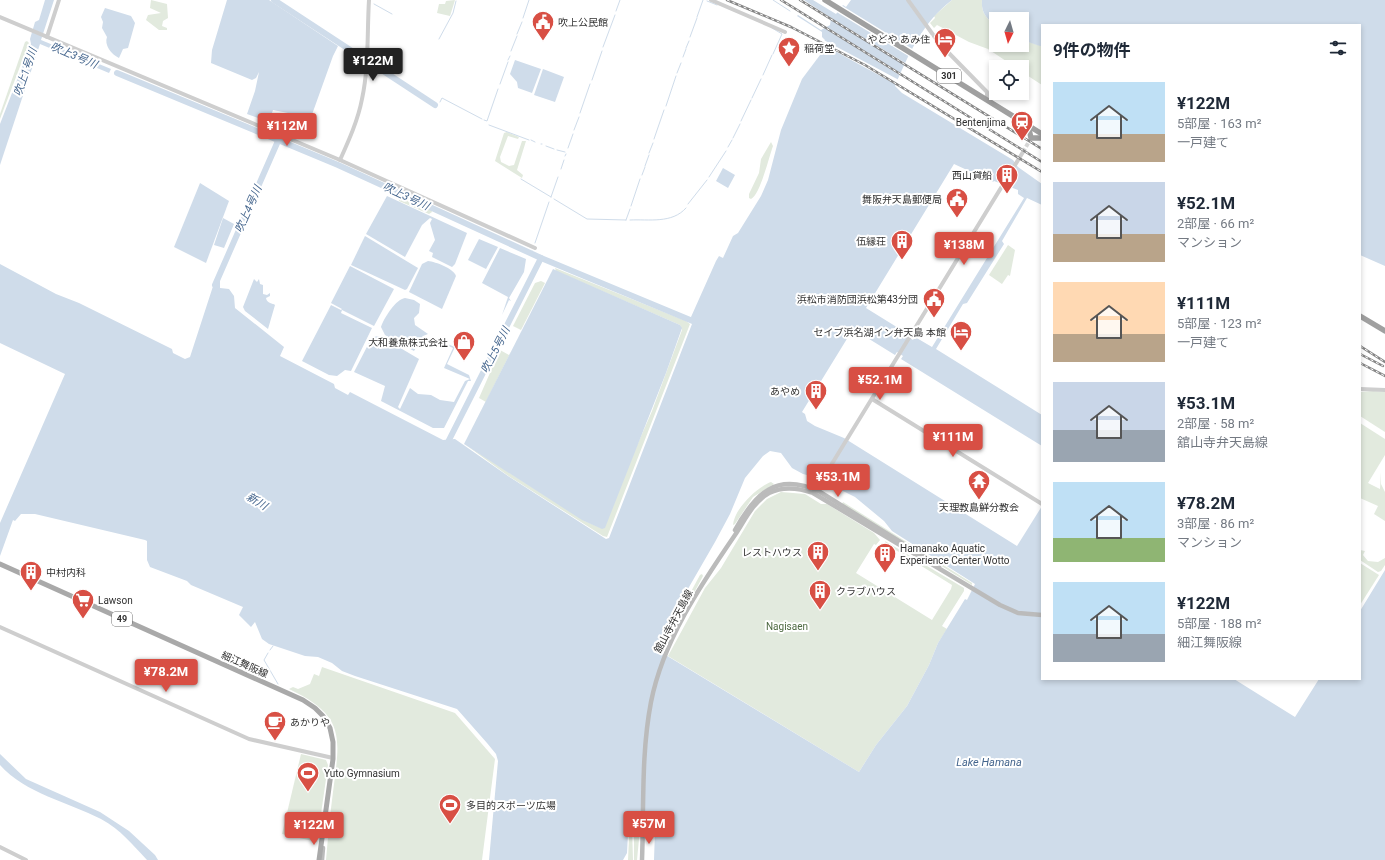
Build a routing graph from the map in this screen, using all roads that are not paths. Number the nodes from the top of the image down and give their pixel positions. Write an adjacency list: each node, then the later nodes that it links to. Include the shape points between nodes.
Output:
1 (59, 0): 8 (street)
2 (369, 0): 14 (street, via 362,99)
3 (710, 0): 7 (street)
4 (825, 0): 9 (highway, 301)
5 (908, 0): 9 (street, via 943,48 987,92)
6 (0, 17): 8 (street)
7 (785, 32)
8 (45, 36): 14 (street)
9 (987, 99): 10 (highway, 301)
10 (1028, 125): 11 (highway, 301); 12 (highway, via 1031,139)
11 (1041, 133)
12 (1041, 138)
13 (1023, 152): 20 (street)
14 (340, 160): 15 (street)
15 (535, 248)
16 (1361, 317): 17 (highway)
17 (1385, 331)
18 (1361, 389): 19 (street)
19 (1385, 390)
20 (872, 399): 21 (street); 22 (street)
21 (816, 490): 24 (main road, 舘山寺弁天島線, via 1011,611); 32 (main road, 舘山寺弁天島線, via 779,487 755,505 726,546 665,654 648,718)
22 (1041, 503)
23 (0, 564): 26 (main road, 細江舞阪線 / 49, via 310,704 330,728)
24 (1041, 615)
25 (0, 627): 26 (street, via 249,739)
26 (333, 758): 27 (main road, 細江舞阪線 / 49)
27 (323, 832): 30 (main road, 細江舞阪線 / 49); 31 (main road)
28 (0, 847): 29 (street)
29 (26, 860)
30 (319, 860)
31 (322, 860)
32 (641, 860)

